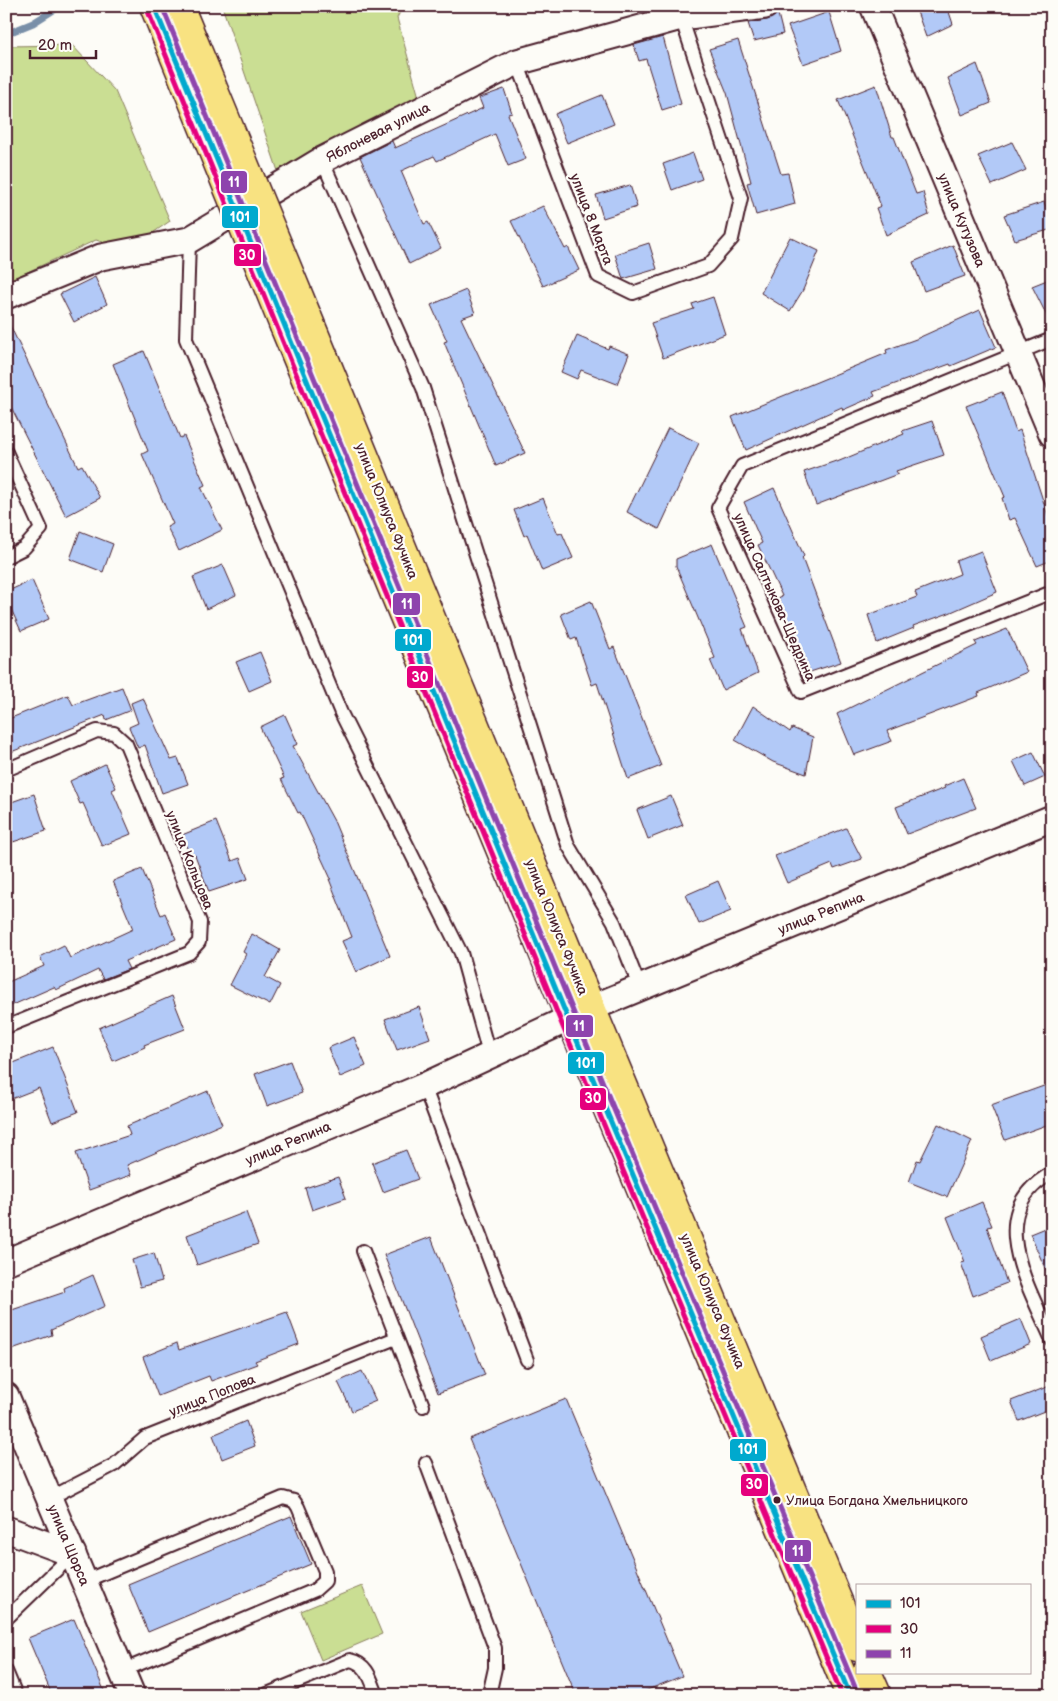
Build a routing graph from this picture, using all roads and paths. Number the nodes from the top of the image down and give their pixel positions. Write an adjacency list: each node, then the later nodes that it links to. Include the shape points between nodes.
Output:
1 (154, 6): 10 (main road, bridge)
2 (179, 6): 10 (main road, bridge)
3 (764, 6): 5 (street, Яблоневая улица)
4 (873, 6): 12 (street, улица Кутузова)
5 (680, 17): 6 (street, Яблоневая улица); 6 (lane, улица 8 Марта, via 741,198 732,239 708,266 632,293 598,276)
6 (518, 62): 7 (street, Яблоневая улица)
7 (322, 160): 8 (street, Яблоневая улица); 19 (lane, via 423,388 568,845 614,922)
8 (189, 240): 9 (street, Яблоневая улица, via 101,257); 22 (lane, via 186,339 341,713 461,953)
9 (6, 296)
10 (295, 321): 20 (main road, улица Юлиуса Фучика)
11 (1052, 338): 12 (lane, улица Салтыкова-Щедрина)
12 (1018, 354): 13 (street, улица Кутузова); 16 (lane, улица Салтыкова-Щедрина, via 742,466 718,508 801,692)
13 (1052, 434)
14 (6, 452): 15 (lane, via 41,529 24,548)
15 (6, 557)
16 (1052, 592)
17 (6, 770): 21 (lane, улица Кольцова, via 97,731 114,733 126,744 200,922 200,942 190,953)
18 (1052, 818): 19 (street, улица Репина)
19 (640, 988): 20 (street, улица Репина)
20 (580, 1014): 22 (street, улица Репина); 38 (main road, улица Юлиуса Фучика); 47 (main road, улица Юлиуса Фучика)
21 (6, 1027)
22 (489, 1054): 23 (street, улица Репина)
23 (424, 1086): 26 (street, улица Репина); 29 (lane)
24 (1052, 1172): 28 (lane, via 1031,1187 1019,1204 1014,1234 1017,1258)
25 (363, 1251): 27 (lane)
26 (6, 1262)
27 (396, 1338): 31 (lane); 33 (lane, улица Попова, via 145,1438 114,1465)
28 (1052, 1340)
29 (527, 1360)
30 (6, 1396): 33 (street, улица Щорса)
31 (423, 1406)
32 (426, 1463): 46 (lane, via 495,1648)
33 (50, 1498): 35 (street, улица Щорса)
34 (6, 1529): 35 (street)
35 (73, 1554): 36 (street, улица Щорса); 37 (lane)
36 (84, 1581): 40 (street, улица Щорса); 40 (lane, via 283,1498 294,1501 298,1507 322,1563 324,1581 315,1590)
37 (6, 1619)
38 (856, 1645)
39 (6, 1671): 42 (lane)
40 (122, 1671): 43 (street, улица Щорса)
41 (868, 1674): 48 (main road)
42 (16, 1695)
43 (132, 1695)
44 (264, 1695): 45 (lane, via 350,1660 367,1670)
45 (377, 1695)
46 (490, 1695)
47 (850, 1695)
48 (876, 1695)

